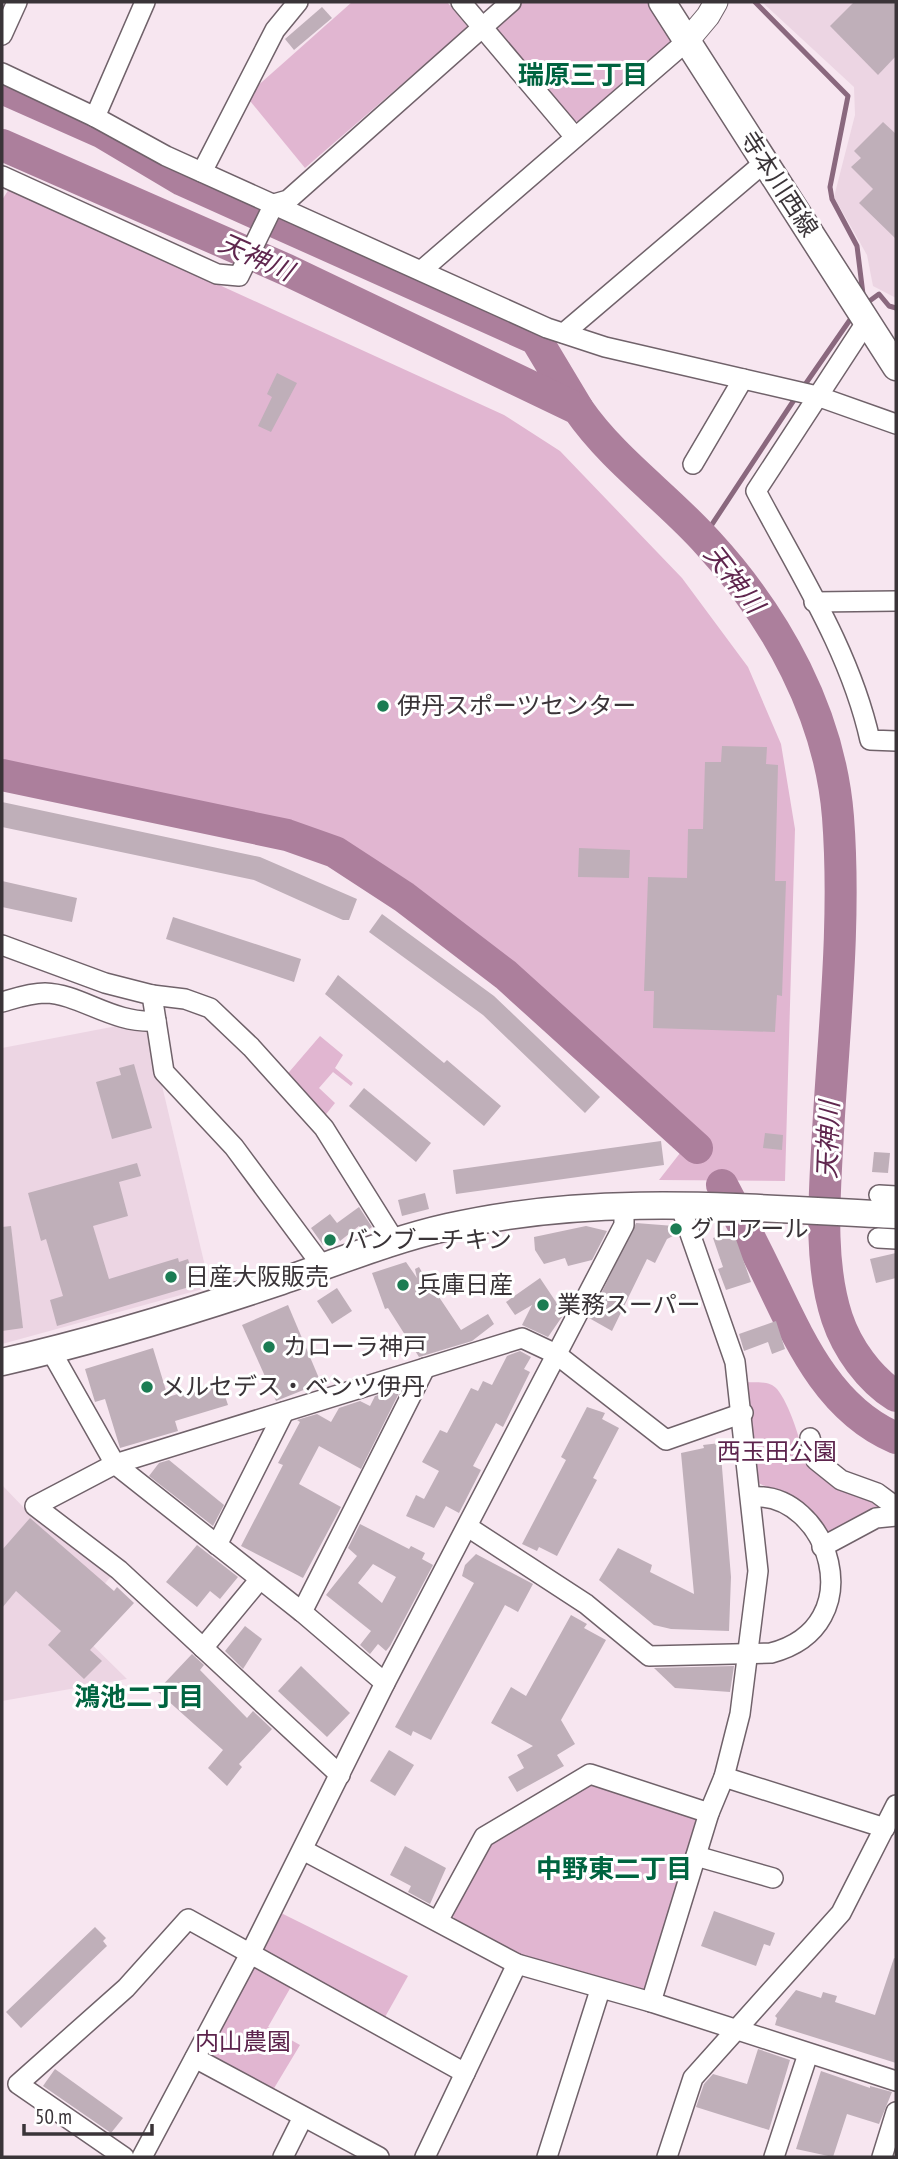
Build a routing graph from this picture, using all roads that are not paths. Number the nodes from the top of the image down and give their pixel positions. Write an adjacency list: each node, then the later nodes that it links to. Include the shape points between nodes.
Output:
1 (17, 2): 9 (street)
2 (145, 2): 12 (street)
3 (298, 2): 15 (street, via 275,30)
4 (461, 2): 8 (street)
5 (511, 2): 8 (street)
6 (662, 2): 10 (main road, 寺本川西線)
7 (716, 2): 10 (street)
8 (483, 27): 13 (street); 17 (street, via 288,200)
9 (2, 35)
10 (687, 41): 13 (street); 14 (main road, 寺本川西線)
11 (2, 73): 12 (street)
12 (95, 117): 15 (street)
13 (575, 137): 18 (street)
14 (765, 162): 19 (main road, 寺本川西線); 20 (street)
15 (202, 172): 17 (street)
16 (2, 176): 17 (street, via 217,274 239,276)
17 (274, 204): 18 (street)
18 (422, 270): 20 (street)
19 (865, 317): 21 (main road, 寺本川西線); 23 (street)
20 (564, 333): 22 (street)
21 (896, 367)
22 (743, 379): 23 (street); 25 (street)
23 (817, 396): 24 (street); 27 (street, via 756,491)
24 (896, 424)
25 (693, 464)
26 (896, 601): 27 (street)
27 (814, 602): 28 (street, via 848,667 870,740)
28 (896, 741)
29 (2, 945): 30 (street)
30 (152, 995): 32 (street); 36 (street, via 210,1008 234,1029 324,1128)
31 (2, 1002): 32 (street, via 47,993 117,1017)
32 (156, 1021): 37 (street, via 164,1072 234,1147)
33 (624, 1204): 34 (main road); 36 (main road, via 531,1212 447,1227); 39 (street, via 624,1225)
34 (680, 1205): 35 (main road); 43 (street, via 735,1362)
35 (896, 1215)
36 (396, 1243): 37 (main road)
37 (323, 1267): 38 (main road, via 165,1320)
38 (51, 1351): 40 (main road); 45 (street)
39 (556, 1354): 41 (street, via 522,1338); 43 (street, via 666,1440); 49 (street)
40 (2, 1363)
41 (425, 1368): 42 (street); 53 (street)
42 (284, 1412): 45 (street); 50 (street)
43 (743, 1413): 46 (street)
44 (810, 1438): 47 (street, via 816,1460 841,1480 877,1493)
45 (115, 1464): 50 (street); 54 (street, via 35,1506 119,1570)
46 (751, 1497): 51 (street, via 763,1496 797,1513 816,1530); 55 (street, via 758,1571)
47 (896, 1507)
48 (896, 1516): 51 (street, via 876,1518)
49 (468, 1527): 55 (street, via 586,1604 649,1656); 56 (street)
50 (217, 1545): 52 (street)
51 (822, 1546): 55 (street, via 831,1585 826,1611 811,1634 785,1649)
52 (260, 1579): 53 (street); 54 (street)
53 (302, 1612): 56 (street)
54 (203, 1648): 57 (street)
55 (750, 1655): 58 (street)
56 (385, 1683): 57 (street)
57 (340, 1775): 62 (street)
58 (724, 1777): 60 (street); 61 (street)
59 (896, 1805): 61 (street)
60 (709, 1813): 63 (street); 65 (street, via 590,1774 484,1837)
61 (885, 1828): 70 (street, via 841,1913)
62 (303, 1850): 65 (street); 66 (street)
63 (696, 1856): 64 (street); 69 (street)
64 (773, 1878)
65 (438, 1921): 67 (street)
66 (251, 1953): 72 (street); 73 (street); 77 (street, via 188,1919 126,1987 18,2084)
67 (517, 1964): 68 (street); 73 (street)
68 (600, 1990): 69 (street); 82 (street)
69 (651, 2002): 70 (street)
70 (734, 2031): 71 (street); 83 (street, via 693,2078)
71 (808, 2054): 74 (street); 84 (street)
72 (195, 2057): 76 (street); 78 (street)
73 (465, 2073): 81 (street)
74 (896, 2081)
75 (896, 2112): 85 (street)
76 (303, 2117): 79 (street); 80 (street)
77 (124, 2157)
78 (142, 2157)
79 (283, 2157)
80 (379, 2157)
81 (425, 2157)
82 (547, 2157)
83 (667, 2157)
84 (774, 2157)
85 (882, 2157)

